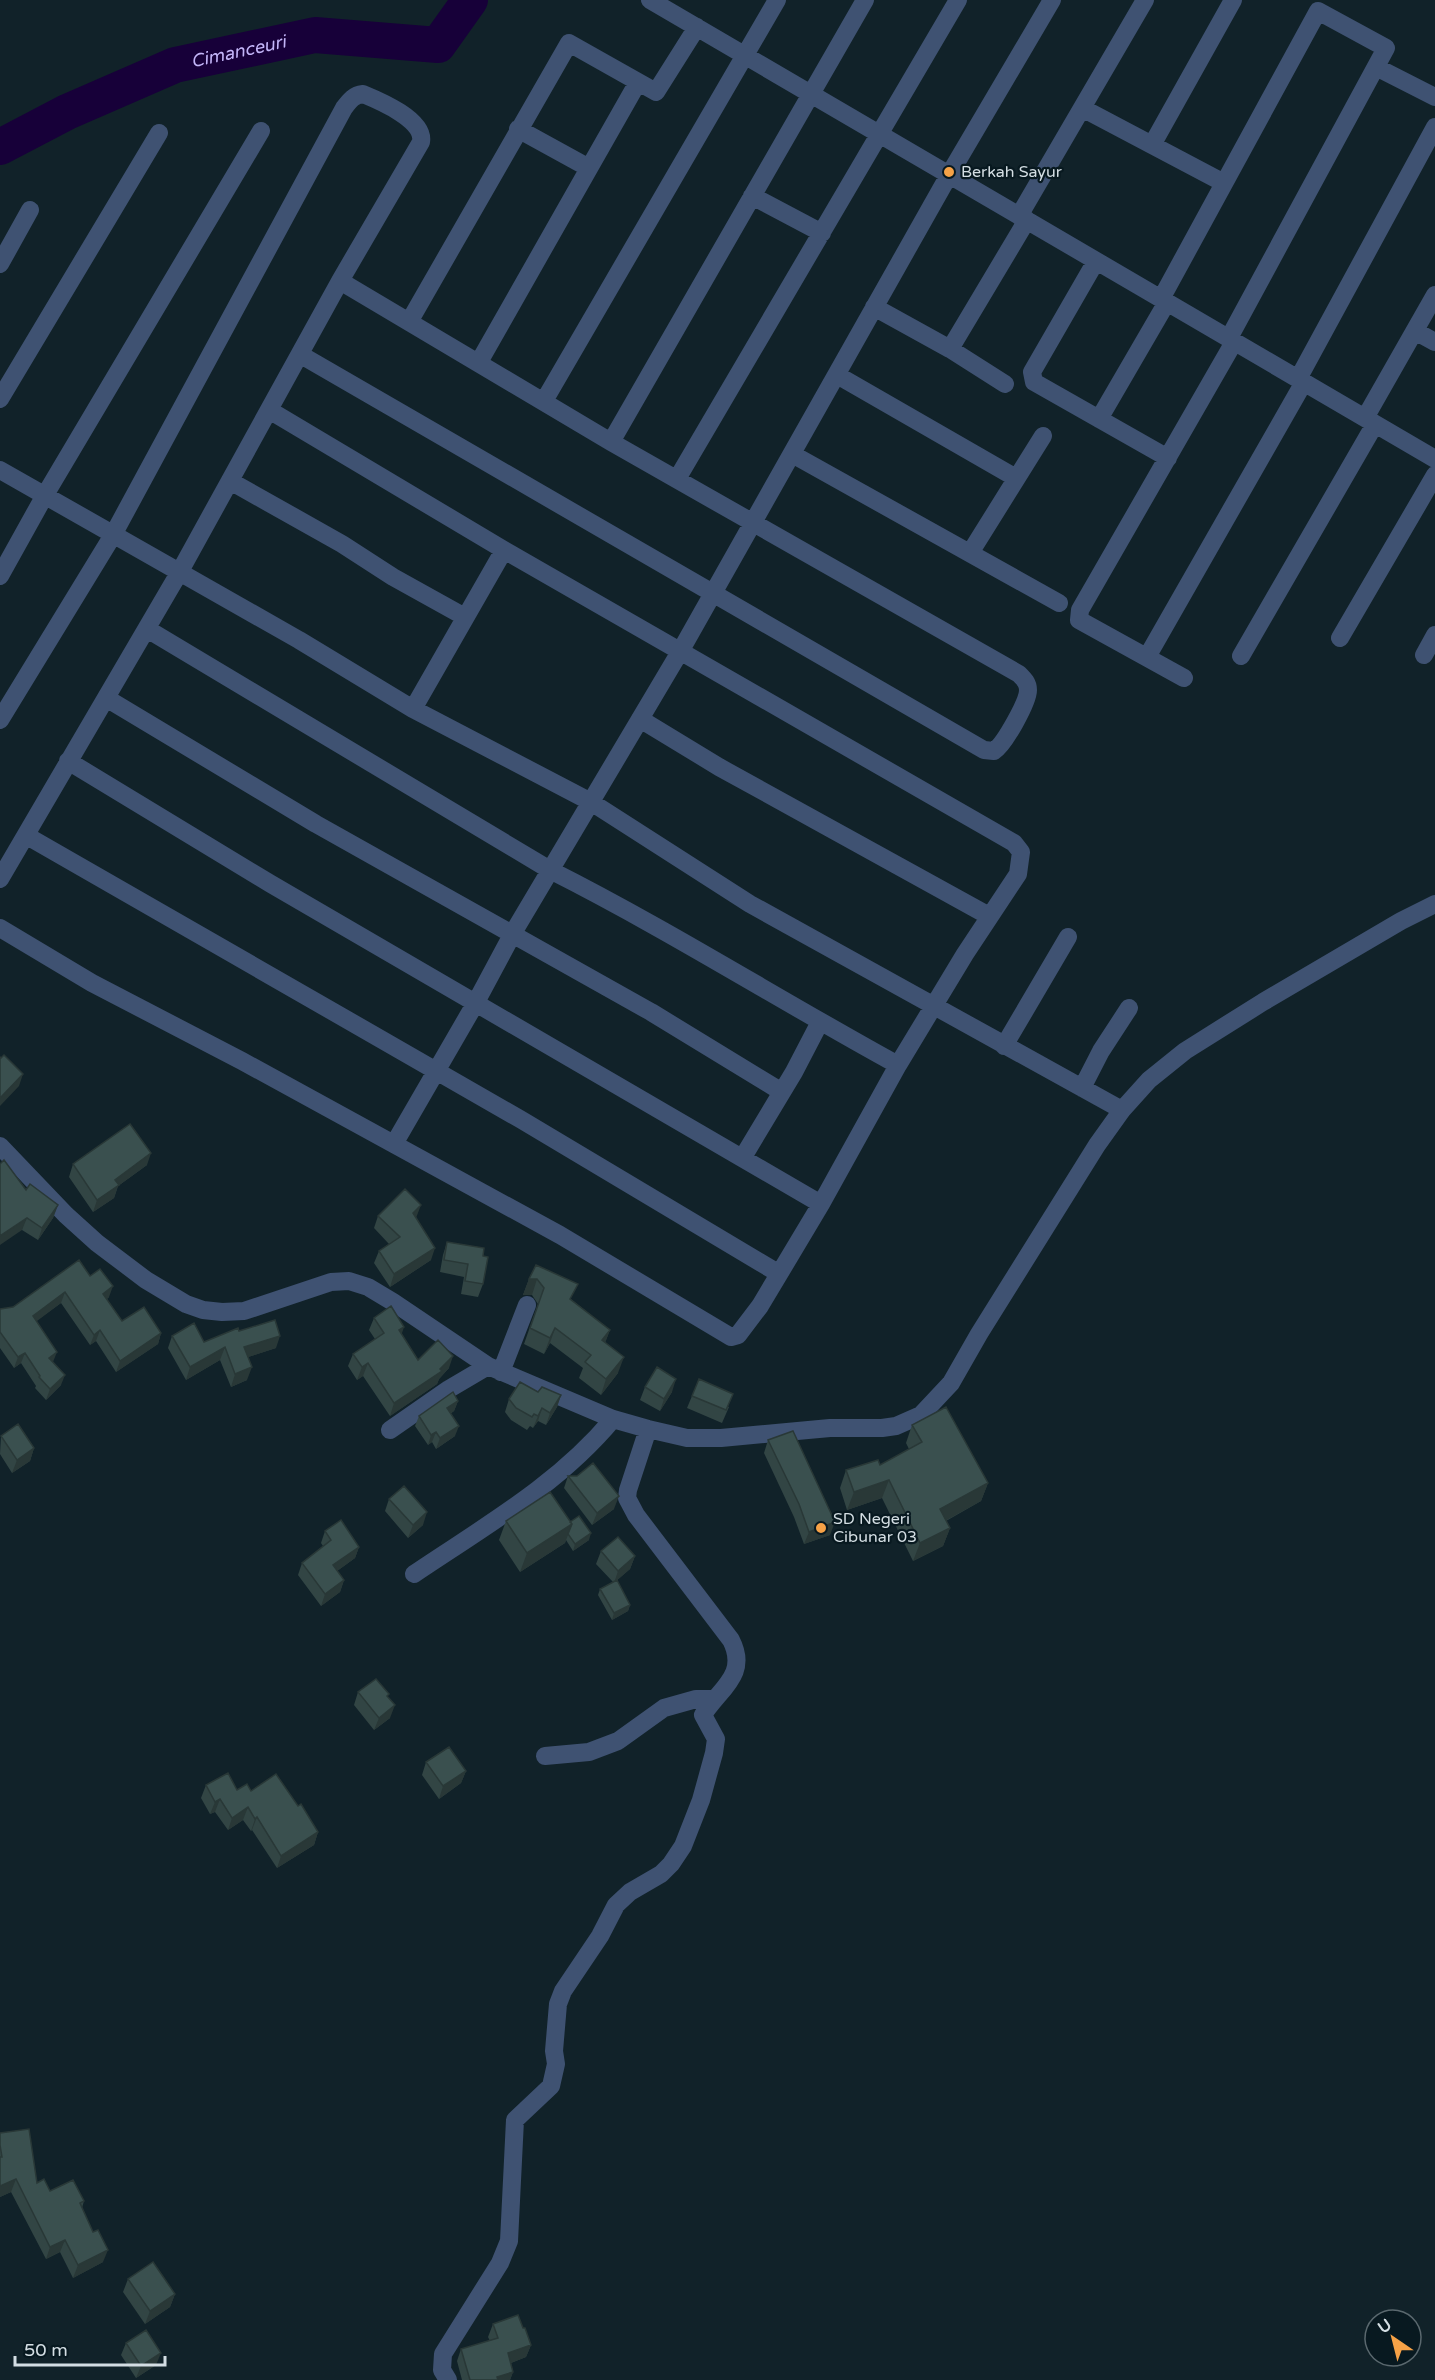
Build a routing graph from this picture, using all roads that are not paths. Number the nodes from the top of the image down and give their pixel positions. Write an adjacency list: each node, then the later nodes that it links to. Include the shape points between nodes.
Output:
1 (650, 0): 8 (street)
2 (777, 0): 10 (street)
3 (865, 0): 13 (street)
4 (958, 0): 20 (street)
5 (1052, 0): 23 (street)
6 (1145, 0): 15 (street)
7 (1233, 0): 21 (street)
8 (675, 6): 9 (street)
9 (696, 27): 10 (street); 12 (street, via 656,92)
10 (745, 55): 13 (street); 46 (street)
11 (1376, 67): 14 (street); 24 (street, via 1386,48 1318,11); 37 (street)
12 (638, 82): 17 (street, via 569,43); 22 (street)
13 (810, 94): 20 (street); 25 (street)
14 (1435, 97)
15 (1082, 108): 21 (street); 27 (street)
16 (1435, 127): 43 (street)
17 (518, 129): 22 (street); 35 (street)
18 (261, 131): 60 (street)
19 (159, 133): 45 (street)
20 (879, 134): 23 (street); 28 (street)
21 (1152, 145): 24 (street)
22 (589, 168): 41 (street)
23 (949, 175): 27 (street); 34 (street)
24 (1224, 183): 33 (street)
25 (752, 196): 28 (street); 51 (street)
26 (30, 210): 30 (street)
27 (1023, 218): 29 (street); 39 (street)
28 (822, 233): 58 (street)
29 (1096, 261): 33 (street); 48 (street, via 1032,372 1034,382)
30 (0, 264)
31 (340, 281): 35 (street); 40 (street); 62 (street, via 422,136 413,121 363,94 357,94 344,108)
32 (1435, 295): 36 (street)
33 (1164, 300): 37 (street); 48 (street)
34 (874, 307): 39 (street); 42 (street)
35 (409, 322): 41 (street)
36 (1415, 331): 38 (street); 49 (street)
37 (1231, 340): 43 (street); 53 (street)
38 (1435, 342)
39 (950, 349): 44 (street)
40 (301, 355): 47 (street); 67 (street)
41 (479, 362): 46 (street)
42 (837, 375): 52 (street); 57 (street)
43 (1301, 380): 49 (street); 76 (street)
44 (1005, 384)
45 (0, 399)
46 (544, 401): 51 (street)
47 (269, 410): 59 (street); 63 (street)
48 (1100, 419): 53 (street)
49 (1370, 421): 54 (street); 75 (street)
50 (1043, 436): 57 (street)
51 (611, 442): 58 (street)
52 (792, 454): 61 (street); 64 (street)
53 (1168, 458): 76 (street, via 1080,610 1079,620)
54 (1435, 459)
55 (0, 470): 60 (street)
56 (1435, 475): 72 (street)
57 (1016, 478): 64 (street)
58 (677, 479): 61 (street)
59 (230, 481): 65 (street); 69 (street)
60 (45, 495): 62 (street); 66 (street)
61 (752, 523): 67 (street); 67 (street, via 1019,675 1028,685 1028,697 1002,745 994,751 984,750)
62 (113, 535): 65 (street); 81 (street)
63 (504, 550): 69 (street); 73 (street)
64 (970, 553): 68 (street)
65 (179, 573): 70 (street); 79 (street)
66 (0, 576)
67 (714, 592): 73 (street)
68 (1059, 603)
69 (465, 617): 79 (street)
70 (147, 629): 78 (street); 85 (street)
71 (1435, 635): 74 (street)
72 (1340, 638)
73 (681, 650): 80 (street); 88 (street, via 1014,843 1021,852 1018,874)
74 (1424, 655)
75 (1241, 656)
76 (1147, 657): 77 (street)
77 (1184, 678)
78 (106, 698): 82 (street); 90 (street, via 316,824)
79 (414, 708): 83 (street)
80 (640, 719): 83 (street); 88 (street)
81 (0, 720)
82 (68, 761): 84 (street); 92 (street)
83 (591, 802): 85 (street); 93 (street, via 750,904)
84 (27, 836): 86 (street); 98 (street)
85 (550, 870): 90 (street); 95 (street, via 693,946)
86 (0, 879)
87 (1435, 904): 101 (street, via 1185,1051 1149,1080)
88 (989, 916): 93 (street)
89 (0, 928): 102 (street, via 92,982)
90 (513, 933): 92 (street); 100 (street)
91 (1068, 938): 96 (street)
92 (476, 1004): 98 (street); 104 (street)
93 (936, 1006): 96 (street); 97 (street)
94 (1129, 1008): 99 (street)
95 (820, 1022): 97 (street); 100 (street)
96 (1004, 1046): 99 (street)
97 (898, 1065): 105 (street)
98 (437, 1071): 102 (street); 106 (street)
99 (1082, 1088): 101 (street)
100 (782, 1092): 104 (street)
101 (1122, 1110): 110 (street, via 978,1334 951,1383 921,1415 882,1428 830,1428 744,1437 687,1438)
102 (394, 1144): 106 (street, via 560,1235 731,1336 747,1326)
103 (0, 1146): 108 (street, via 97,1243 186,1304 203,1310 244,1311 332,1281 349,1281 393,1302)
104 (743, 1157): 105 (street)
105 (821, 1204): 106 (street)
106 (778, 1273)
107 (527, 1305): 108 (street)
108 (494, 1369): 109 (street); 111 (street, via 449,1389)
109 (613, 1419): 110 (street); 112 (street, via 592,1444 544,1487)
110 (648, 1429): 113 (street, via 627,1498 737,1650 731,1678)
111 (390, 1430)
112 (414, 1574)
113 (715, 1699): 114 (street, via 696,1699 664,1708 618,1741 590,1752); 115 (street, via 703,1716 716,1739 714,1753 683,1846 661,1874 616,1905 560,1997 551,2086 515,2120 509,2241 500,2263 443,2354 442,2370)
114 (545, 1756)
115 (448, 2380)

